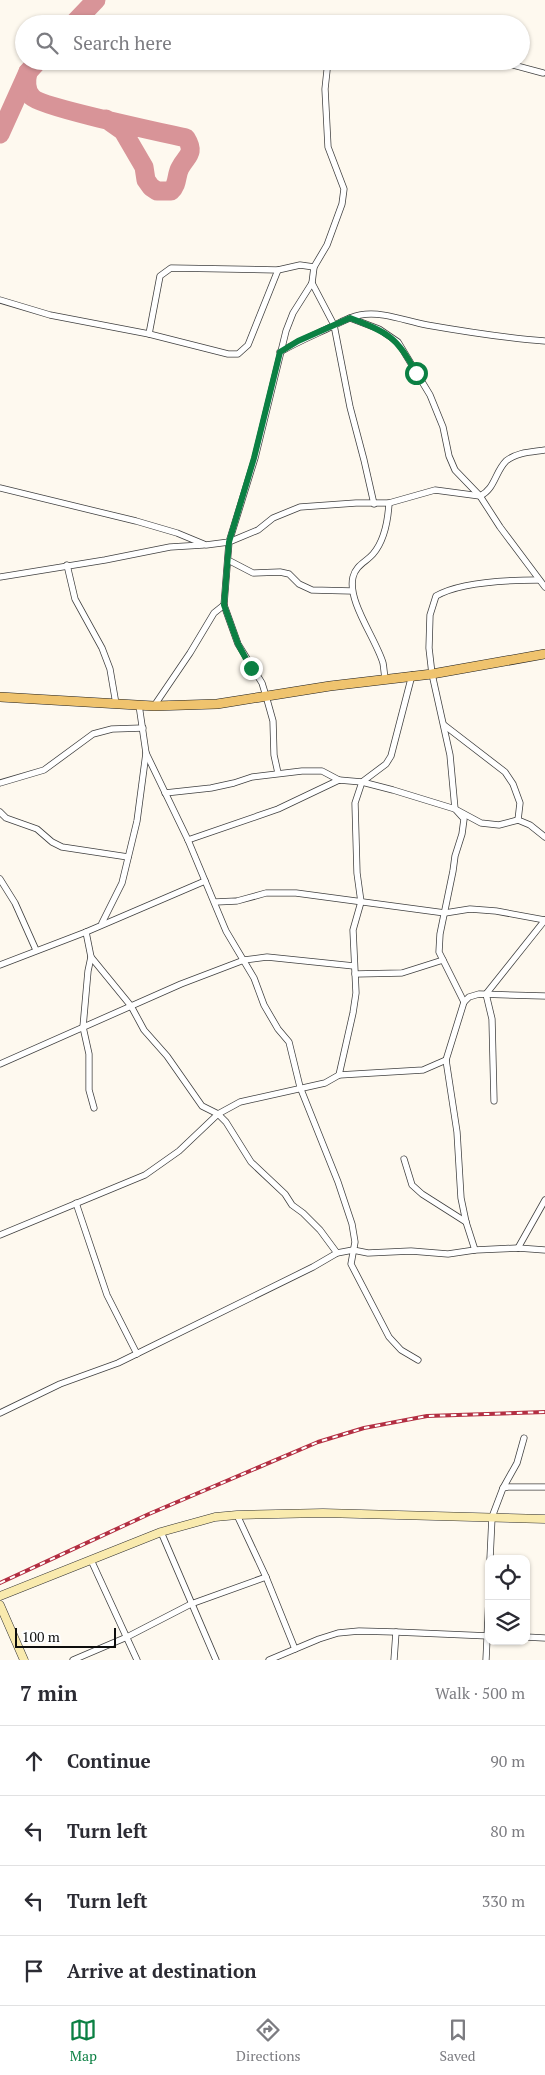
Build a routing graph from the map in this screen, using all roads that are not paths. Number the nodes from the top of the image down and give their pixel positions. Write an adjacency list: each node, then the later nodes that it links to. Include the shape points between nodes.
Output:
1 (530, 69): 3 (street)
2 (327, 70): 4 (street, via 328,147 344,190 339,215)
3 (544, 73)
4 (314, 267): 5 (street, via 300,265); 6 (street)
5 (278, 270): 10 (street, via 171,268 160,276); 10 (street, via 248,345 238,354)
6 (312, 282): 9 (street); 12 (street, via 293,313)
7 (0, 300): 10 (street, via 50,315)
8 (350, 318): 9 (street); 11 (street, via 380,314 488,336); 15 (street, via 379,329 398,342 430,395 455,470)
9 (334, 325): 12 (street); 17 (street)
10 (149, 334)
11 (545, 341)
12 (280, 352): 18 (street)
13 (545, 450): 15 (street, via 518,455 506,462 486,493)
14 (0, 488): 19 (street, via 177,532)
15 (480, 496): 16 (street, via 435,490); 23 (street)
16 (389, 503): 17 (street); 25 (street, via 386,528 373,553 357,567)
17 (374, 504): 18 (street, via 300,507)
18 (229, 542): 19 (street); 20 (street)
19 (206, 545): 21 (street, via 170,547)
20 (228, 560): 25 (street, via 253,573 289,574 312,590); 26 (street)
21 (68, 565): 22 (street); 33 (street, via 75,599 102,648 110,670)
22 (0, 577)
23 (539, 580): 24 (street); 28 (street, via 485,583 445,591 436,596 428,629)
24 (545, 586)
25 (352, 591): 30 (street, via 382,661)
26 (224, 605): 31 (street, via 238,644 262,683); 35 (street, via 214,613)
27 (545, 654): 28 (main road)
28 (432, 674): 29 (main road); 36 (street)
29 (412, 675): 30 (main road); 41 (street, via 391,756 386,764)
30 (385, 678): 31 (main road)
31 (266, 696): 35 (main road, via 217,704); 39 (street, via 273,721)
32 (0, 698): 33 (main road)
33 (116, 704): 34 (main road)
34 (139, 705): 35 (main road); 37 (street)
35 (154, 706)
36 (444, 725): 44 (street); 46 (street, via 505,772 520,803)
37 (144, 728): 38 (street); 42 (street, via 112,729 93,734 44,770)
38 (146, 753): 43 (street); 49 (street, via 137,821)
39 (278, 773): 40 (street, via 322,771); 43 (street, via 252,776 190,792)
40 (339, 780): 41 (street); 48 (street, via 278,809)
41 (362, 782): 44 (street); 53 (street, via 355,803)
42 (0, 783)
43 (166, 793): 48 (street)
44 (455, 809): 46 (street, via 481,823 499,825); 54 (street, via 464,819)
45 (0, 812): 49 (street, via 6,818 37,829 62,848)
46 (518, 820): 47 (street)
47 (545, 836)
48 (188, 840): 51 (street)
49 (128, 857): 56 (street, via 118,895)
50 (0, 879): 58 (street, via 15,903)
51 (205, 881): 52 (street); 56 (street)
52 (215, 902): 53 (street, via 237,901 266,893 296,893); 60 (street, via 226,931)
53 (361, 902): 54 (street); 63 (street, via 354,930)
54 (444, 913): 55 (street, via 470,909); 61 (street, via 439,952)
55 (545, 920): 65 (street)
56 (102, 924): 57 (street)
57 (86, 932): 58 (street); 59 (street)
58 (36, 950): 62 (street)
59 (91, 956): 68 (street); 69 (street)
60 (244, 960): 63 (street, via 267,957); 68 (street); 73 (street, via 264,1005 289,1042)
61 (443, 960): 64 (street, via 402,973); 67 (street)
62 (0, 965)
63 (354, 966): 64 (street)
64 (355, 974): 72 (street, via 354,1013)
65 (486, 994): 66 (street); 67 (street, via 469,997); 74 (street, via 492,1019)
66 (545, 996)
67 (464, 1002): 70 (street)
68 (131, 1006): 69 (street); 76 (street, via 144,1030 167,1056 202,1106)
69 (83, 1027): 71 (street); 75 (street, via 89,1054 89,1090)
70 (446, 1060): 72 (street, via 423,1070); 80 (street)
71 (0, 1064)
72 (339, 1075): 73 (street, via 325,1083)
73 (300, 1087): 76 (street, via 240,1102); 83 (street, via 350,1215 356,1242)
74 (494, 1102)
75 (94, 1108)
76 (218, 1114): 79 (street, via 160,1166); 86 (street, via 251,1162 320,1230)
77 (404, 1159): 80 (street, via 412,1185)
78 (545, 1200): 82 (street)
79 (76, 1203): 81 (street); 87 (street, via 107,1295)
80 (466, 1222): 84 (street)
81 (0, 1235)
82 (518, 1248): 84 (street); 85 (street)
83 (354, 1250): 84 (street, via 448,1254); 86 (street); 88 (street, via 352,1264 389,1337 401,1350)
84 (475, 1250)
85 (545, 1250)
86 (337, 1253): 87 (street)
87 (137, 1354): 89 (street, via 60,1384)
88 (418, 1360)
89 (0, 1413)
90 (524, 1438): 92 (street, via 517,1463)
91 (545, 1487): 92 (street)
92 (503, 1488): 94 (street)
93 (237, 1514): 94 (street); 96 (street); 99 (street)
94 (492, 1517): 95 (street); 97 (street)
95 (545, 1519)
96 (162, 1532): 98 (street); 101 (street)
97 (490, 1555)
98 (91, 1560): 100 (street); 104 (street)
99 (266, 1577): 101 (street); 109 (street)
100 (0, 1596)
101 (192, 1604): 104 (street); 113 (street)
102 (0, 1605): 110 (street)
103 (396, 1632): 105 (street); 109 (street, via 338,1633); 115 (street)
104 (126, 1636): 111 (street); 112 (street)
105 (485, 1636)
106 (530, 1637): 107 (street)
107 (545, 1638)
108 (487, 1645): 116 (street)
109 (294, 1649): 114 (street)
110 (24, 1660)
111 (73, 1660)
112 (136, 1660)
113 (216, 1660)
114 (269, 1660)
115 (394, 1660)
116 (486, 1660)

